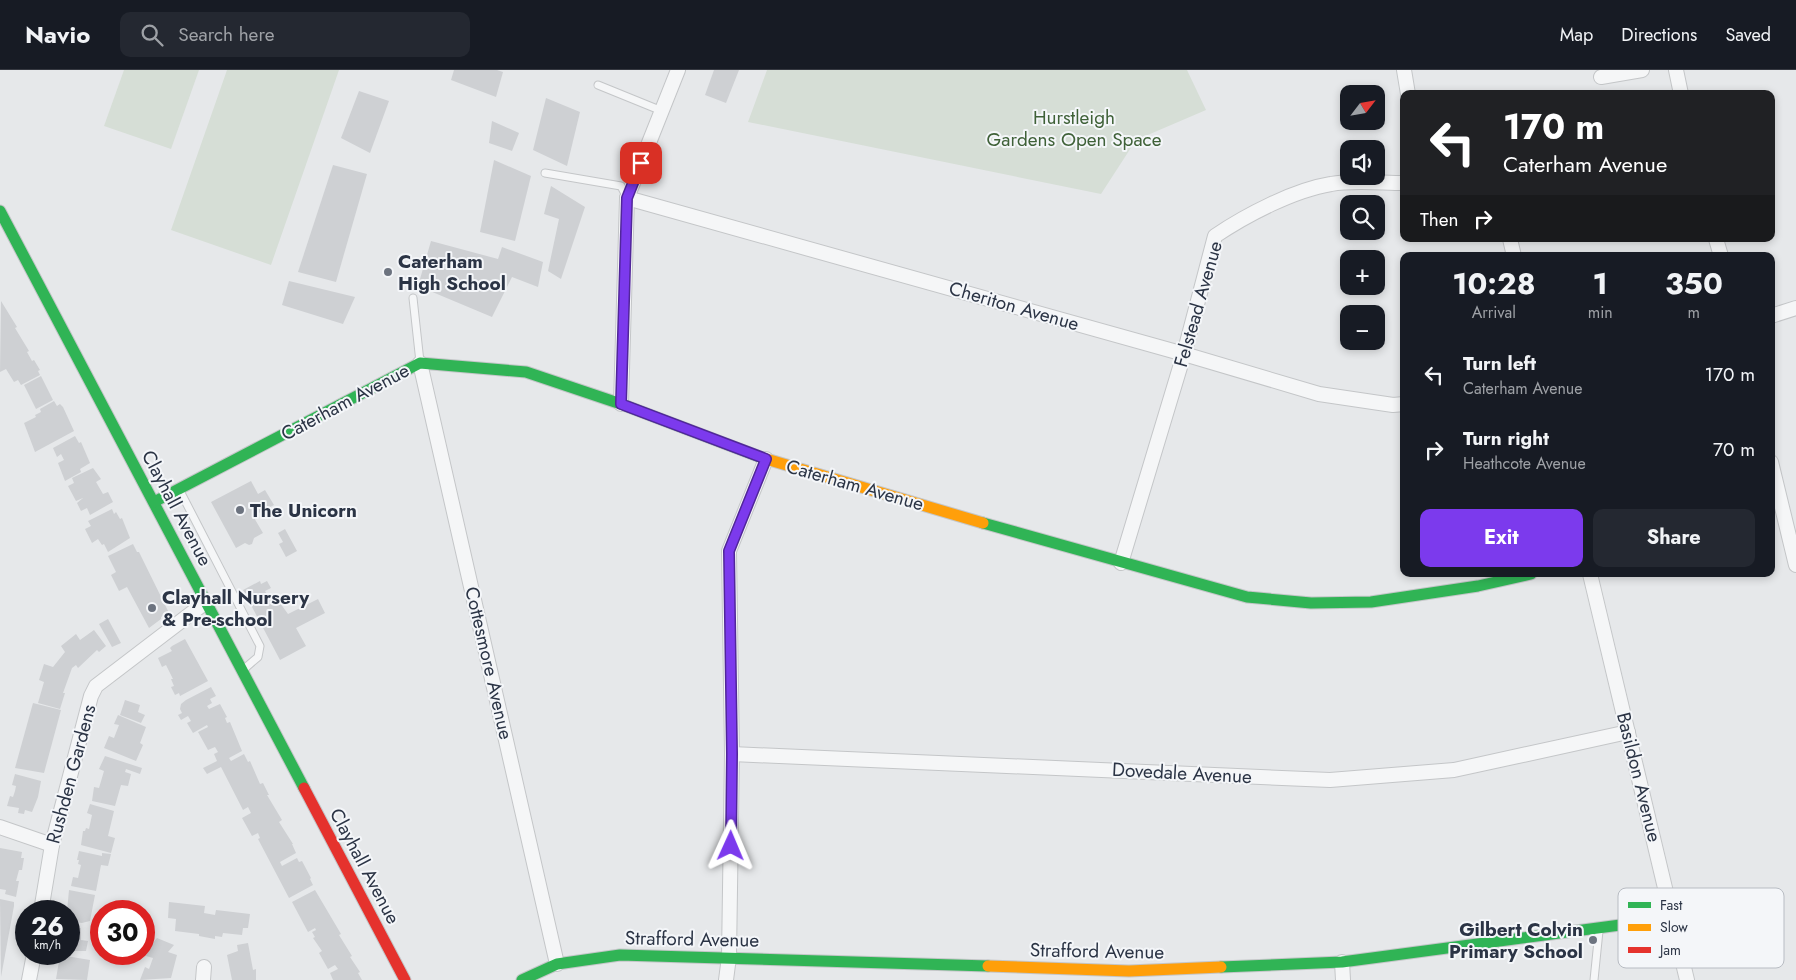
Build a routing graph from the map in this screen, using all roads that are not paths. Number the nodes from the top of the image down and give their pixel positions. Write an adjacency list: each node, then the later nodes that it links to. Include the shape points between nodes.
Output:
1 (678, 70): 9 (street)
2 (1404, 70): 7 (street)
3 (1642, 70): 5 (street)
4 (1676, 70): 8 (street)
5 (1601, 77)
6 (598, 85): 9 (lane)
7 (1407, 90)
8 (1680, 90)
9 (662, 112): 12 (street)
10 (545, 173): 12 (lane, via 621,186)
11 (1400, 183): 17 (street, Felstead Avenue, via 1332,183 1303,190 1234,223 1215,236)
12 (627, 198): 17 (street, Cheriton Avenue); 19 (street)
13 (0, 211): 24 (street, Clayhall Avenue)
14 (413, 298): 18 (lane)
15 (1796, 308): 16 (street)
16 (1775, 315)
17 (1184, 354): 20 (street, Cheriton Avenue, via 1320,394); 26 (street, Felstead Avenue)
18 (420, 362): 19 (street, Caterham Avenue, via 526,372); 22 (street, Caterham Avenue); 42 (street, Cottesmore Avenue)
19 (621, 404): 21 (street, Caterham Avenue)
20 (1400, 404)
21 (766, 459): 26 (street, Caterham Avenue); 33 (street, via 729,551)
22 (179, 489): 24 (street, Caterham Avenue); 31 (lane, via 260,646 258,657)
23 (1775, 496): 25 (street)
24 (154, 502): 30 (street, Clayhall Avenue)
25 (1777, 513): 27 (street)
26 (1121, 563): 28 (street, Caterham Avenue, via 1247,597 1311,603 1371,602)
27 (1796, 565)
28 (1518, 577)
29 (1591, 577): 32 (street, Basildon Avenue)
30 (206, 602): 31 (street, Clayhall Avenue); 35 (street, Rushden Gardens, via 96,686)
31 (242, 670): 45 (street, Clayhall Avenue)
32 (1628, 732): 33 (street, Dovedale Avenue, via 1454,770 1330,780); 36 (street, Basildon Avenue)
33 (732, 754): 40 (street)
34 (0, 827): 35 (street)
35 (52, 845): 37 (street, Rushden Gardens)
36 (1666, 888)
37 (43, 900)
38 (1618, 926): 39 (street, Strafford Avenue)
39 (1600, 929): 41 (street, Strafford Avenue); 49 (lane)
40 (729, 957): 41 (street, Strafford Avenue, via 1129,971); 42 (street, Strafford Avenue, via 620,955); 47 (street)
41 (1342, 962): 48 (street)
42 (557, 964): 46 (street, Strafford Avenue)
43 (32, 965): 44 (street)
44 (29, 980)
45 (405, 980)
46 (522, 980)
47 (726, 980)
48 (1343, 980)
49 (1594, 980)

